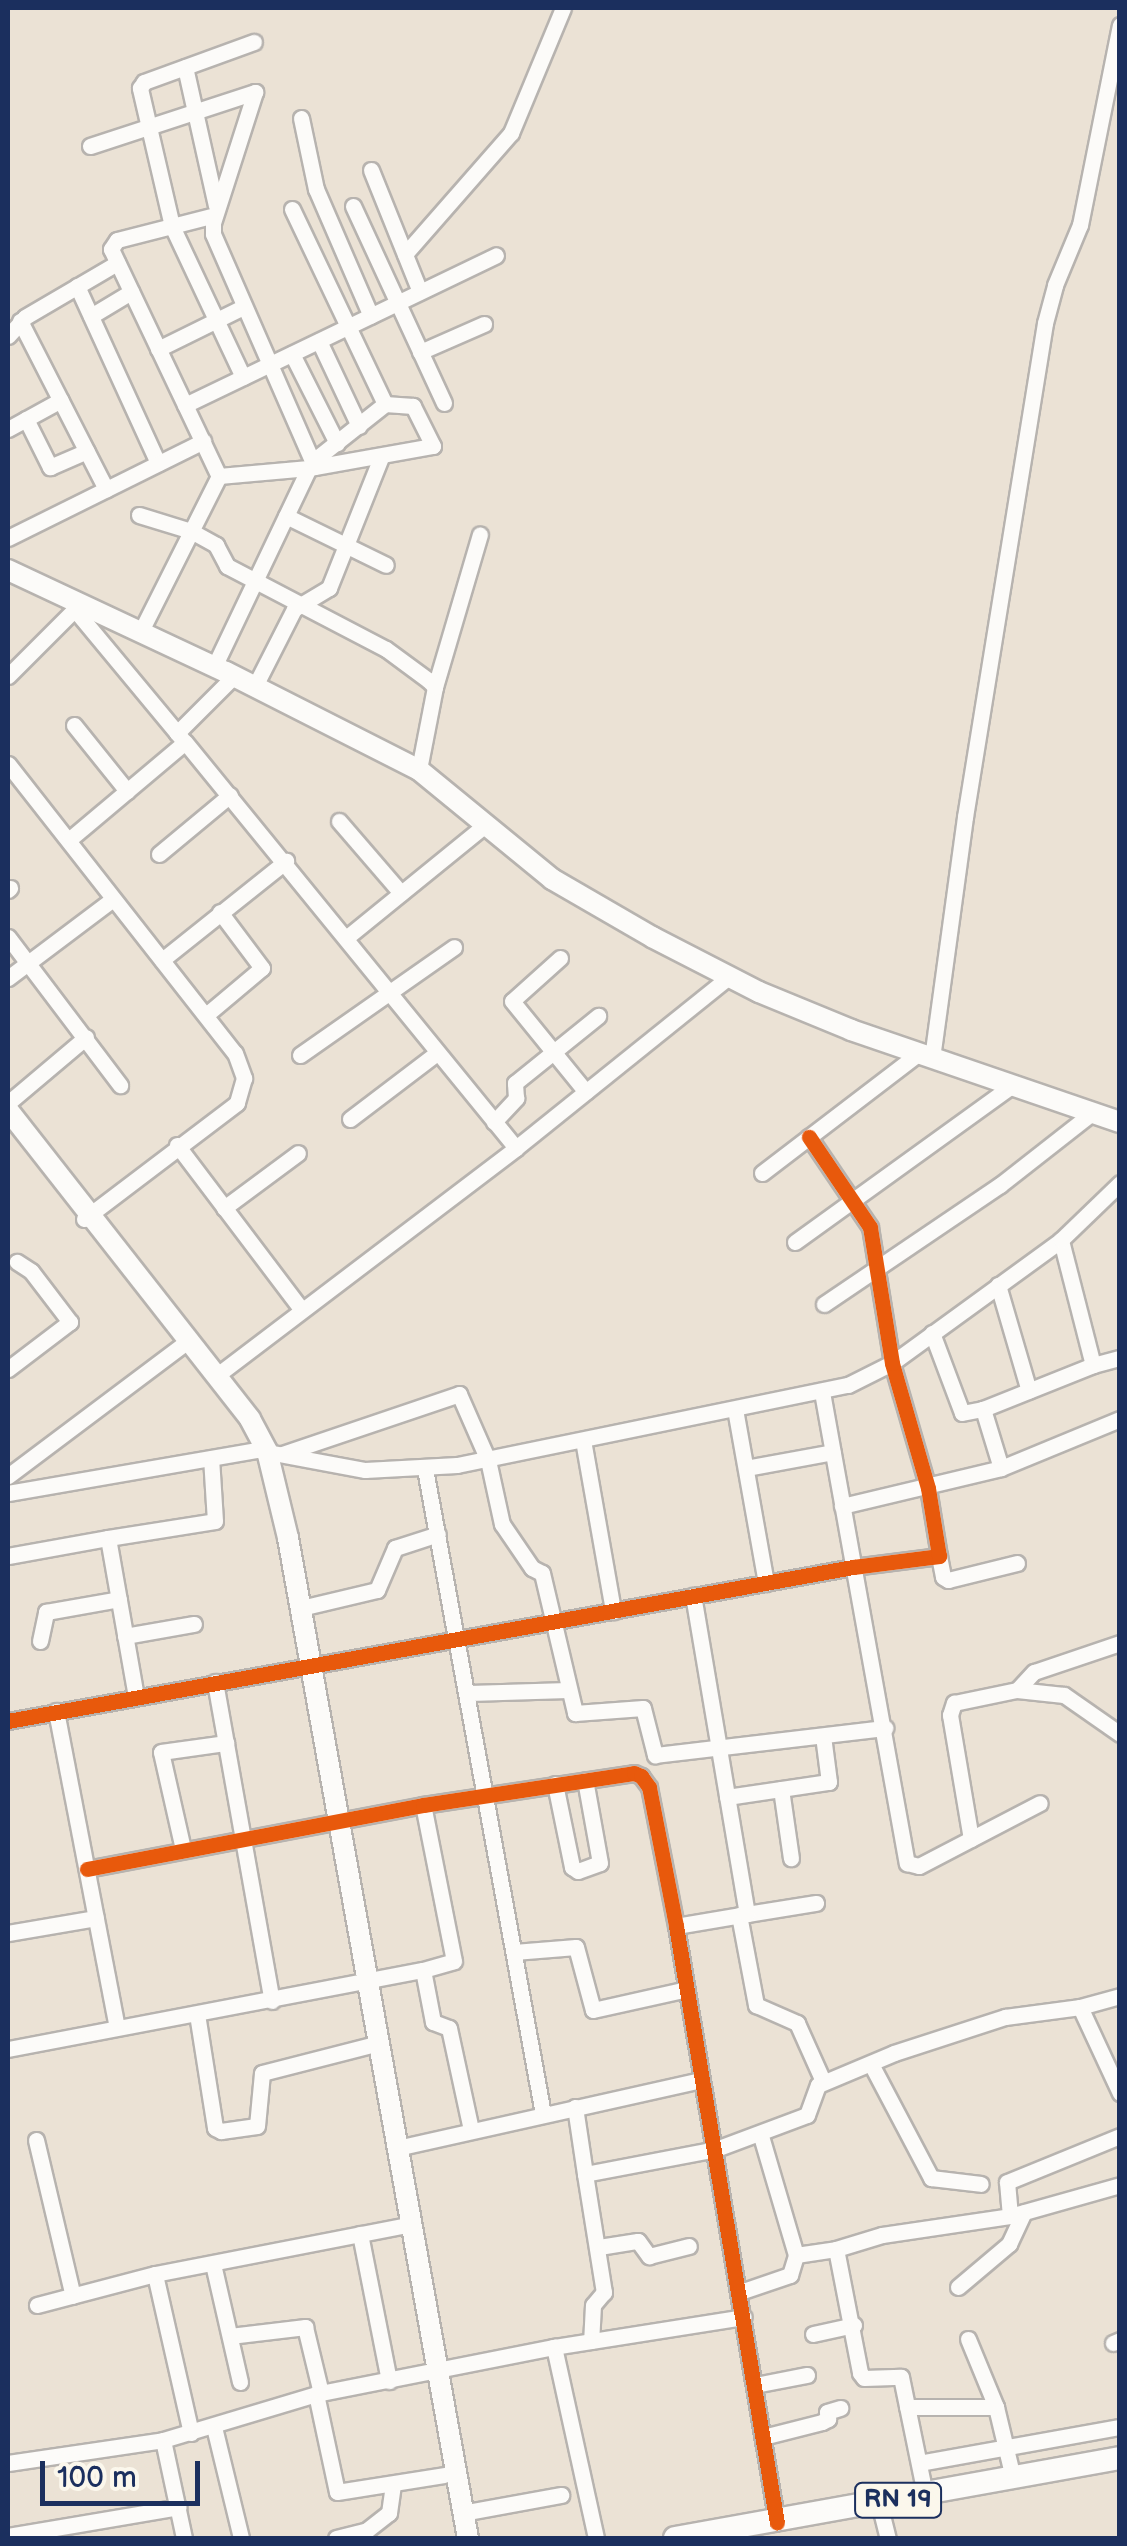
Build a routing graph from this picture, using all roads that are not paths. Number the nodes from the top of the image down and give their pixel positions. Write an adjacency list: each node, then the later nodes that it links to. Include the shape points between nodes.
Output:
1 (563, 8): 14 (street, via 511,133)
2 (1120, 25): 95 (street, via 1080,225 1045,323)
3 (254, 42): 4 (street)
4 (185, 67): 5 (street); 7 (street, via 140,84)
5 (194, 108): 7 (street); 12 (street); 12 (street, via 255,92)
6 (301, 118): 23 (street, via 316,189)
7 (147, 125): 8 (street); 13 (street)
8 (90, 146)
9 (371, 170): 14 (street)
10 (353, 206): 20 (street)
11 (292, 209): 27 (street)
12 (216, 212): 13 (street); 21 (street, via 215,243)
13 (172, 226): 16 (street, via 112,243); 25 (street)
14 (405, 254): 19 (street)
15 (496, 256): 19 (street)
16 (116, 262): 17 (street); 18 (street)
17 (77, 286): 22 (street); 24 (street)
18 (130, 292): 22 (street); 30 (street)
19 (420, 292): 20 (street)
20 (397, 303): 23 (street); 31 (street)
21 (243, 307): 25 (street); 33 (street)
22 (91, 316): 46 (street)
23 (371, 316): 27 (street)
24 (20, 321): 28 (street); 35 (street)
25 (216, 321): 30 (street); 34 (street)
26 (484, 324): 31 (street)
27 (348, 327): 29 (street); 37 (street)
28 (8, 336)
29 (319, 340): 32 (street); 40 (street)
30 (158, 350): 38 (street)
31 (420, 352): 36 (street)
32 (292, 354): 33 (street); 43 (street)
33 (268, 365): 34 (street); 47 (street)
34 (243, 377): 38 (street)
35 (60, 400): 39 (street); 44 (street)
36 (444, 403)
37 (384, 404): 40 (street); 45 (street, via 412,406 434,443)
38 (186, 405): 42 (street)
39 (26, 419): 41 (street); 44 (street, via 52,468)
40 (359, 426): 43 (street)
41 (8, 428)
42 (203, 441): 46 (street); 48 (street)
43 (337, 442): 47 (street)
44 (87, 451): 49 (street)
45 (381, 457): 47 (street); 55 (street)
46 (158, 463): 49 (street)
47 (312, 465): 48 (street); 51 (street)
48 (219, 476): 52 (street)
49 (106, 489): 54 (street)
50 (139, 515): 52 (street)
51 (286, 516): 55 (street); 58 (street)
52 (191, 531): 58 (street, via 216,545 227,566); 61 (street)
53 (480, 534): 65 (street)
54 (8, 538)
55 (346, 546): 56 (street); 59 (street, via 329,588)
56 (386, 565)
57 (8, 570): 60 (main road)
58 (254, 583): 59 (street); 62 (street)
59 (297, 606): 64 (street); 65 (street, via 386,649)
60 (77, 607): 61 (main road); 63 (street); 67 (street)
61 (141, 631): 62 (main road)
62 (224, 671): 64 (main road); 67 (street)
63 (8, 676)
64 (255, 686): 69 (main road)
65 (436, 687): 69 (street)
66 (74, 725): 70 (street)
67 (181, 738): 70 (street); 71 (street)
68 (8, 764): 74 (street)
69 (418, 769): 73 (main road)
70 (127, 790): 74 (street)
71 (230, 795): 75 (street); 76 (street)
72 (339, 821): 77 (street)
73 (485, 825): 77 (street); 86 (main road, via 552,879)
74 (70, 839): 78 (street)
75 (159, 854)
76 (286, 862): 79 (street); 81 (street)
77 (401, 893): 81 (street)
78 (113, 899): 84 (street); 85 (street)
79 (220, 912): 84 (street); 89 (street, via 262,968)
80 (8, 937): 85 (street)
81 (346, 938): 88 (street)
82 (454, 946): 88 (street)
83 (560, 958): 92 (street, via 512,998)
84 (162, 960): 89 (street)
85 (28, 961): 87 (street); 91 (street)
86 (730, 976): 95 (main road); 98 (street)
87 (8, 978)
88 (391, 994): 93 (street); 94 (street)
89 (206, 1014): 106 (street, via 235,1053 243,1090 237,1102)
90 (598, 1016): 92 (street)
91 (86, 1037): 96 (street); 99 (street)
92 (553, 1052): 98 (street); 102 (street, via 514,1083 516,1098)
93 (436, 1053): 101 (street); 102 (street)
94 (300, 1055)
95 (926, 1055): 97 (main road); 105 (street)
96 (120, 1085)
97 (1013, 1085): 100 (main road); 111 (street)
98 (586, 1092): 107 (street)
99 (8, 1107): 113 (main road)
100 (1092, 1112): 103 (main road); 117 (street, via 1000,1186)
101 (350, 1118)
102 (494, 1122): 107 (street)
103 (1120, 1122)
104 (8, 1124): 113 (main road)
105 (809, 1138): 109 (street); 111 (street)
106 (177, 1145): 112 (street); 113 (street)
107 (516, 1148): 121 (street)
108 (298, 1154): 112 (street)
109 (762, 1173)
110 (1120, 1183): 114 (street)
111 (853, 1200): 115 (street); 117 (street, via 868,1220)
112 (224, 1208): 121 (street)
113 (87, 1217): 123 (main road); 128 (main road)
114 (1062, 1240): 119 (street); 126 (street)
115 (795, 1242)
116 (12, 1260): 118 (street); 127 (street, via 31,1271 70,1322)
117 (877, 1268): 120 (street); 125 (street)
118 (8, 1277)
119 (998, 1286): 122 (street); 129 (street)
120 (824, 1304)
121 (301, 1310): 128 (street)
122 (932, 1333): 125 (street); 132 (street, via 962,1413)
123 (181, 1346): 135 (main road); 142 (street)
124 (1120, 1358): 126 (street)
125 (892, 1363): 130 (street); 143 (street)
126 (1093, 1365): 129 (street)
127 (8, 1369)
128 (216, 1376): 135 (main road)
129 (1029, 1391): 132 (street)
130 (822, 1392): 131 (street); 136 (street)
131 (735, 1408): 134 (street); 139 (street)
132 (983, 1409): 140 (street)
133 (1120, 1419): 140 (street)
134 (583, 1440): 138 (street); 156 (street)
135 (269, 1452): 137 (street); 138 (street, via 454,1394 463,1396); 141 (street, via 366,1470); 155 (main road); 163 (main road)
136 (833, 1452): 139 (street); 145 (street)
137 (211, 1458): 144 (street); 147 (street, via 215,1521)
138 (488, 1460): 141 (street); 157 (street, via 502,1524 542,1573)
139 (746, 1468): 152 (street)
140 (1001, 1468): 143 (street)
141 (426, 1469): 146 (street)
142 (8, 1476)
143 (928, 1488): 145 (street); 149 (street)
144 (8, 1493)
145 (842, 1506): 151 (street)
146 (438, 1534): 155 (street, via 395,1548 380,1588); 160 (street)
147 (108, 1538): 148 (street); 154 (street)
148 (8, 1556)
149 (940, 1556): 150 (street, via 948,1580); 151 (street)
150 (1017, 1563)
151 (853, 1566): 152 (street); 171 (street)
152 (766, 1582): 153 (street)
153 (692, 1596): 156 (street); 175 (street)
154 (118, 1599): 159 (street); 161 (street, via 46,1612)
155 (301, 1608): 163 (main road)
156 (613, 1611): 157 (street)
157 (554, 1622): 160 (street); 165 (street)
158 (194, 1624): 159 (street)
159 (125, 1636): 168 (street)
160 (460, 1640): 163 (street); 167 (street)
161 (40, 1641)
162 (1120, 1642): 166 (street, via 1034,1672)
163 (306, 1668): 164 (street); 183 (main road)
164 (216, 1682): 168 (street); 174 (street)
165 (568, 1690): 167 (street); 175 (street, via 579,1714 645,1709 655,1755)
166 (1017, 1690): 172 (street, via 1070,1697); 185 (street, via 954,1702 950,1709)
167 (469, 1693): 179 (street)
168 (136, 1696): 169 (street)
169 (56, 1711): 170 (street); 188 (street)
170 (8, 1721)
171 (886, 1728): 173 (street); 185 (street, via 909,1866)
172 (1120, 1734)
173 (823, 1736): 175 (street); 178 (street, via 831,1779)
174 (226, 1742): 184 (street); 186 (street, via 162,1752)
175 (718, 1748): 180 (street)
176 (585, 1780): 177 (street); 177 (street, via 600,1864 578,1871); 192 (street, via 634,1773 645,1780)
177 (555, 1784): 179 (street)
178 (781, 1789): 180 (street); 187 (street)
179 (486, 1794): 182 (street); 194 (street)
180 (727, 1797): 190 (street)
181 (1040, 1804): 185 (street)
182 (423, 1805): 183 (street); 195 (street, via 454,1960)
183 (332, 1820): 184 (street); 196 (main road)
184 (242, 1838): 186 (street); 199 (street)
185 (971, 1839)
186 (183, 1850): 188 (street)
187 (791, 1858)
188 (87, 1869): 191 (street)
189 (816, 1903): 190 (street)
190 (743, 1914): 192 (street); 207 (street, via 756,2005 797,2023)
191 (96, 1918): 193 (street); 202 (street)
192 (676, 1926): 197 (street)
193 (8, 1933)
194 (514, 1952): 197 (street, via 576,1948 594,2010); 210 (street)
195 (423, 1970): 196 (street); 211 (street, via 433,2022 449,2028)
196 (362, 1984): 199 (street); 203 (main road)
197 (687, 1989): 206 (street)
198 (1120, 1996): 200 (street)
199 (272, 2000): 201 (street)
200 (1080, 2007): 205 (street, via 1004,2018); 208 (street)
201 (197, 2014): 202 (street); 203 (street, via 218,2131 257,2126 262,2073)
202 (117, 2028): 204 (street)
203 (374, 2044): 215 (main road); 221 (main road)
204 (8, 2048)
205 (871, 2064): 207 (street); 218 (street, via 931,2178)
206 (702, 2080): 209 (street); 216 (street)
207 (822, 2081): 212 (street, via 806,2116)
208 (1120, 2092)
209 (575, 2107): 210 (street); 217 (street)
210 (544, 2114): 211 (street)
211 (471, 2130): 215 (street)
212 (760, 2133): 216 (street); 226 (street)
213 (1120, 2136): 220 (street, via 1006,2182)
214 (36, 2140): 231 (street)
215 (398, 2148): 221 (main road)
216 (716, 2149): 217 (street); 230 (street)
217 (585, 2174): 224 (street)
218 (981, 2184)
219 (1120, 2185): 220 (street)
220 (1017, 2214): 225 (street, via 882,2234); 229 (street, via 1009,2244)
221 (406, 2225): 222 (street); 240 (main road)
222 (360, 2234): 227 (street); 242 (street)
223 (689, 2246): 224 (street, via 649,2256 638,2241)
224 (598, 2247): 238 (street, via 604,2292 593,2304)
225 (836, 2249): 226 (street); 234 (street)
226 (796, 2256): 230 (street, via 790,2274)
227 (213, 2264): 228 (street); 236 (street)
228 (156, 2274): 231 (street); 251 (street)
229 (958, 2288)
230 (740, 2292): 233 (street)
231 (74, 2296): 232 (street)
232 (38, 2305)
233 (744, 2317): 238 (street); 244 (street)
234 (854, 2324): 235 (street); 246 (street, via 861,2376 898,2374)
235 (813, 2334)
236 (230, 2336): 243 (street); 245 (street, via 307,2328)
237 (968, 2340): 248 (street)
238 (591, 2342): 239 (street)
239 (554, 2347): 240 (street); 277 (street)
240 (432, 2373): 242 (street); 260 (main road); 267 (main road)
241 (807, 2375): 244 (street)
242 (389, 2381): 245 (street)
243 (240, 2382)
244 (755, 2385): 252 (street)
245 (319, 2394): 249 (street); 262 (street, via 336,2491)
246 (908, 2407): 248 (street); 258 (street)
247 (840, 2408): 252 (street, via 822,2422)
248 (996, 2408): 255 (street)
249 (214, 2427): 251 (street); 273 (street)
250 (1116, 2427): 253 (street); 256 (street)
251 (191, 2433): 254 (street)
252 (763, 2437): 269 (street)
253 (1060, 2438): 255 (street); 259 (street)
254 (164, 2440): 257 (street); 266 (street)
255 (1004, 2448): 258 (street); 261 (street)
256 (1118, 2458): 259 (highway, RN 19)
257 (8, 2463)
258 (918, 2463): 263 (street)
259 (1067, 2468): 261 (highway, RN 19)
260 (444, 2475): 262 (street); 275 (main road)
261 (1012, 2478): 263 (highway, RN 19)
262 (393, 2484): 274 (street, via 389,2513 367,2530)
263 (925, 2494): 265 (highway, RN 19)
264 (561, 2495): 267 (street)
265 (879, 2503): 269 (highway, RN 19); 279 (street)
266 (179, 2507): 268 (street); 272 (street)
267 (462, 2513): 276 (main road)
268 (106, 2519): 270 (street); 271 (street)
269 (777, 2522): 278 (highway, RN 19)
270 (15, 2536)
271 (110, 2538)
272 (184, 2538)
273 (242, 2538)
274 (336, 2538)
275 (458, 2538)
276 (468, 2538)
277 (596, 2538)
278 (675, 2538)
279 (888, 2538)

